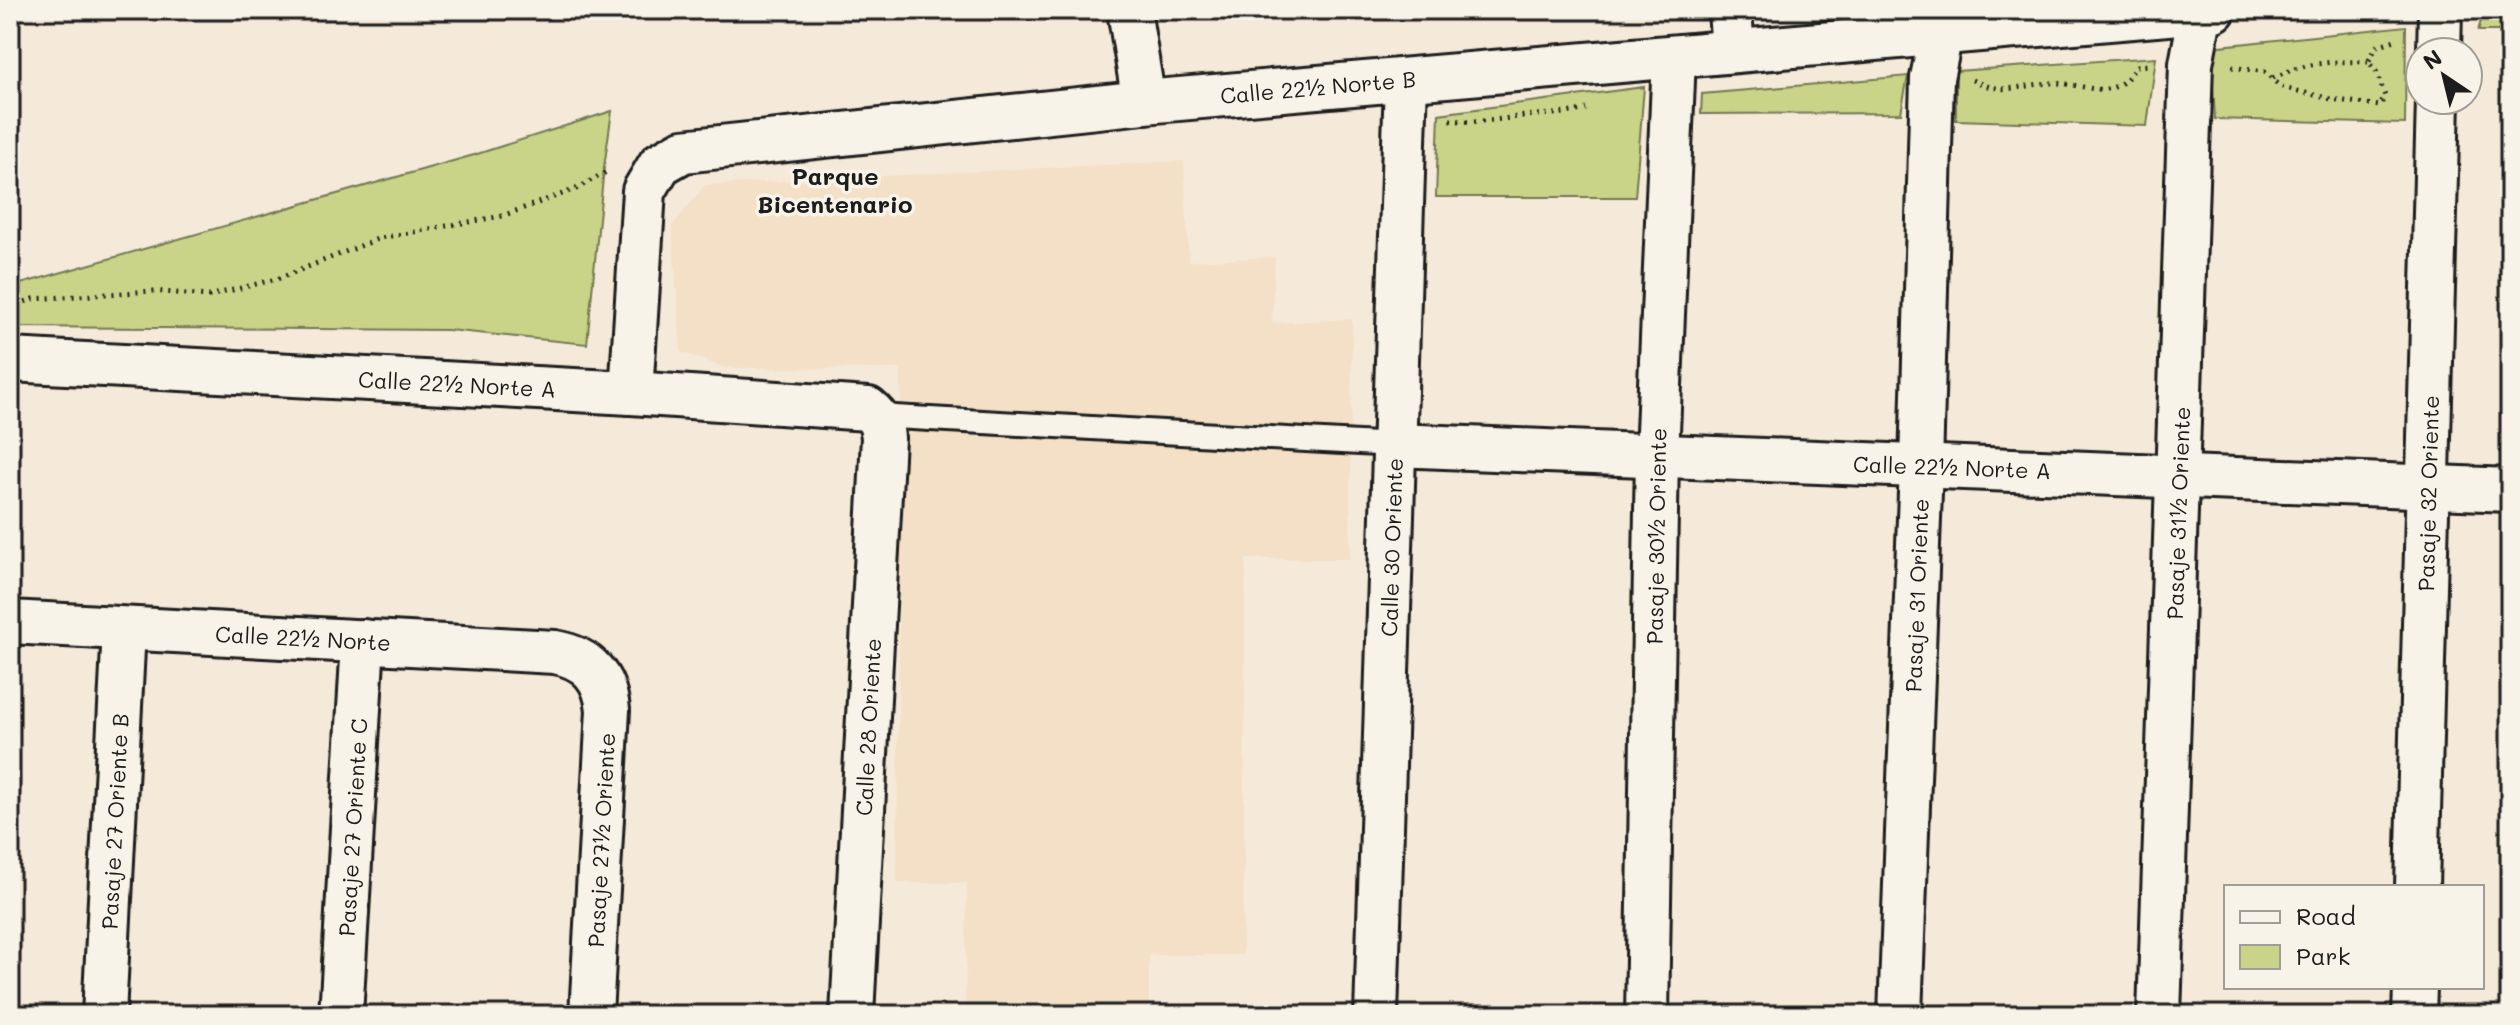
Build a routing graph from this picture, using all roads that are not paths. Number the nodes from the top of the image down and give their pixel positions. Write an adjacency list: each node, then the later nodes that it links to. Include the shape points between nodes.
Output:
1 (1129, 10): 9 (street)
2 (1730, 10): 6 (street)
3 (2214, 10): 4 (street, Calle 22½ Norte B)
4 (2201, 11): 5 (street, Calle 22½ Norte B); 17 (street, Pasaje 31½ Oriente, via 2191,64)
5 (1941, 34): 6 (street, Calle 22½ Norte B); 16 (street, Pasaje 31 Oriente, via 1932,78)
6 (1733, 51): 7 (street, Calle 22½ Norte B)
7 (1674, 57): 8 (street, Calle 22½ Norte B); 15 (street, Pasaje 30½ Oriente)
8 (1406, 80): 9 (street, Calle 22½ Norte B); 14 (street, Calle 30 Oriente)
9 (1144, 102): 12 (street, Calle 22½ Norte B, via 696,149 660,164 650,176 641,206)
10 (2438, 116): 18 (street, Pasaje 32 Oriente)
11 (10, 360): 12 (street, Calle 22½ Norte A)
12 (631, 393): 13 (street, Calle 22½ Norte A, via 856,406 868,409)
13 (880, 427): 14 (lane); 29 (street, Calle 28 Oriente)
14 (1395, 445): 15 (street, Calle 22½ Norte A); 30 (street, Calle 30 Oriente)
15 (1657, 455): 16 (street, Calle 22½ Norte A); 31 (street, Pasaje 30½ Oriente)
16 (1921, 466): 17 (street, Calle 22½ Norte A); 32 (street, Pasaje 31 Oriente)
17 (2179, 476): 18 (street, Calle 22½ Norte A); 33 (street, Pasaje 31½ Oriente)
18 (2428, 486): 19 (street, Calle 22½ Norte A); 24 (street, Pasaje 32 Oriente)
19 (2510, 490)
20 (10, 622): 21 (street, Calle 22½ Norte)
21 (124, 629): 22 (street, Calle 22½ Norte); 26 (street, Pasaje 27 Oriente B)
22 (363, 641): 23 (street, Calle 22½ Norte, via 555,652); 27 (street, Pasaje 27 Oriente C)
23 (592, 668): 28 (street, Pasaje 27½ Oriente, via 607,694 608,710)
24 (2417, 885)
25 (2415, 989): 34 (street)
26 (104, 1015)
27 (341, 1015)
28 (591, 1015)
29 (852, 1015)
30 (1376, 1015)
31 (1647, 1015)
32 (1900, 1015)
33 (2159, 1015)
34 (2414, 1015)

